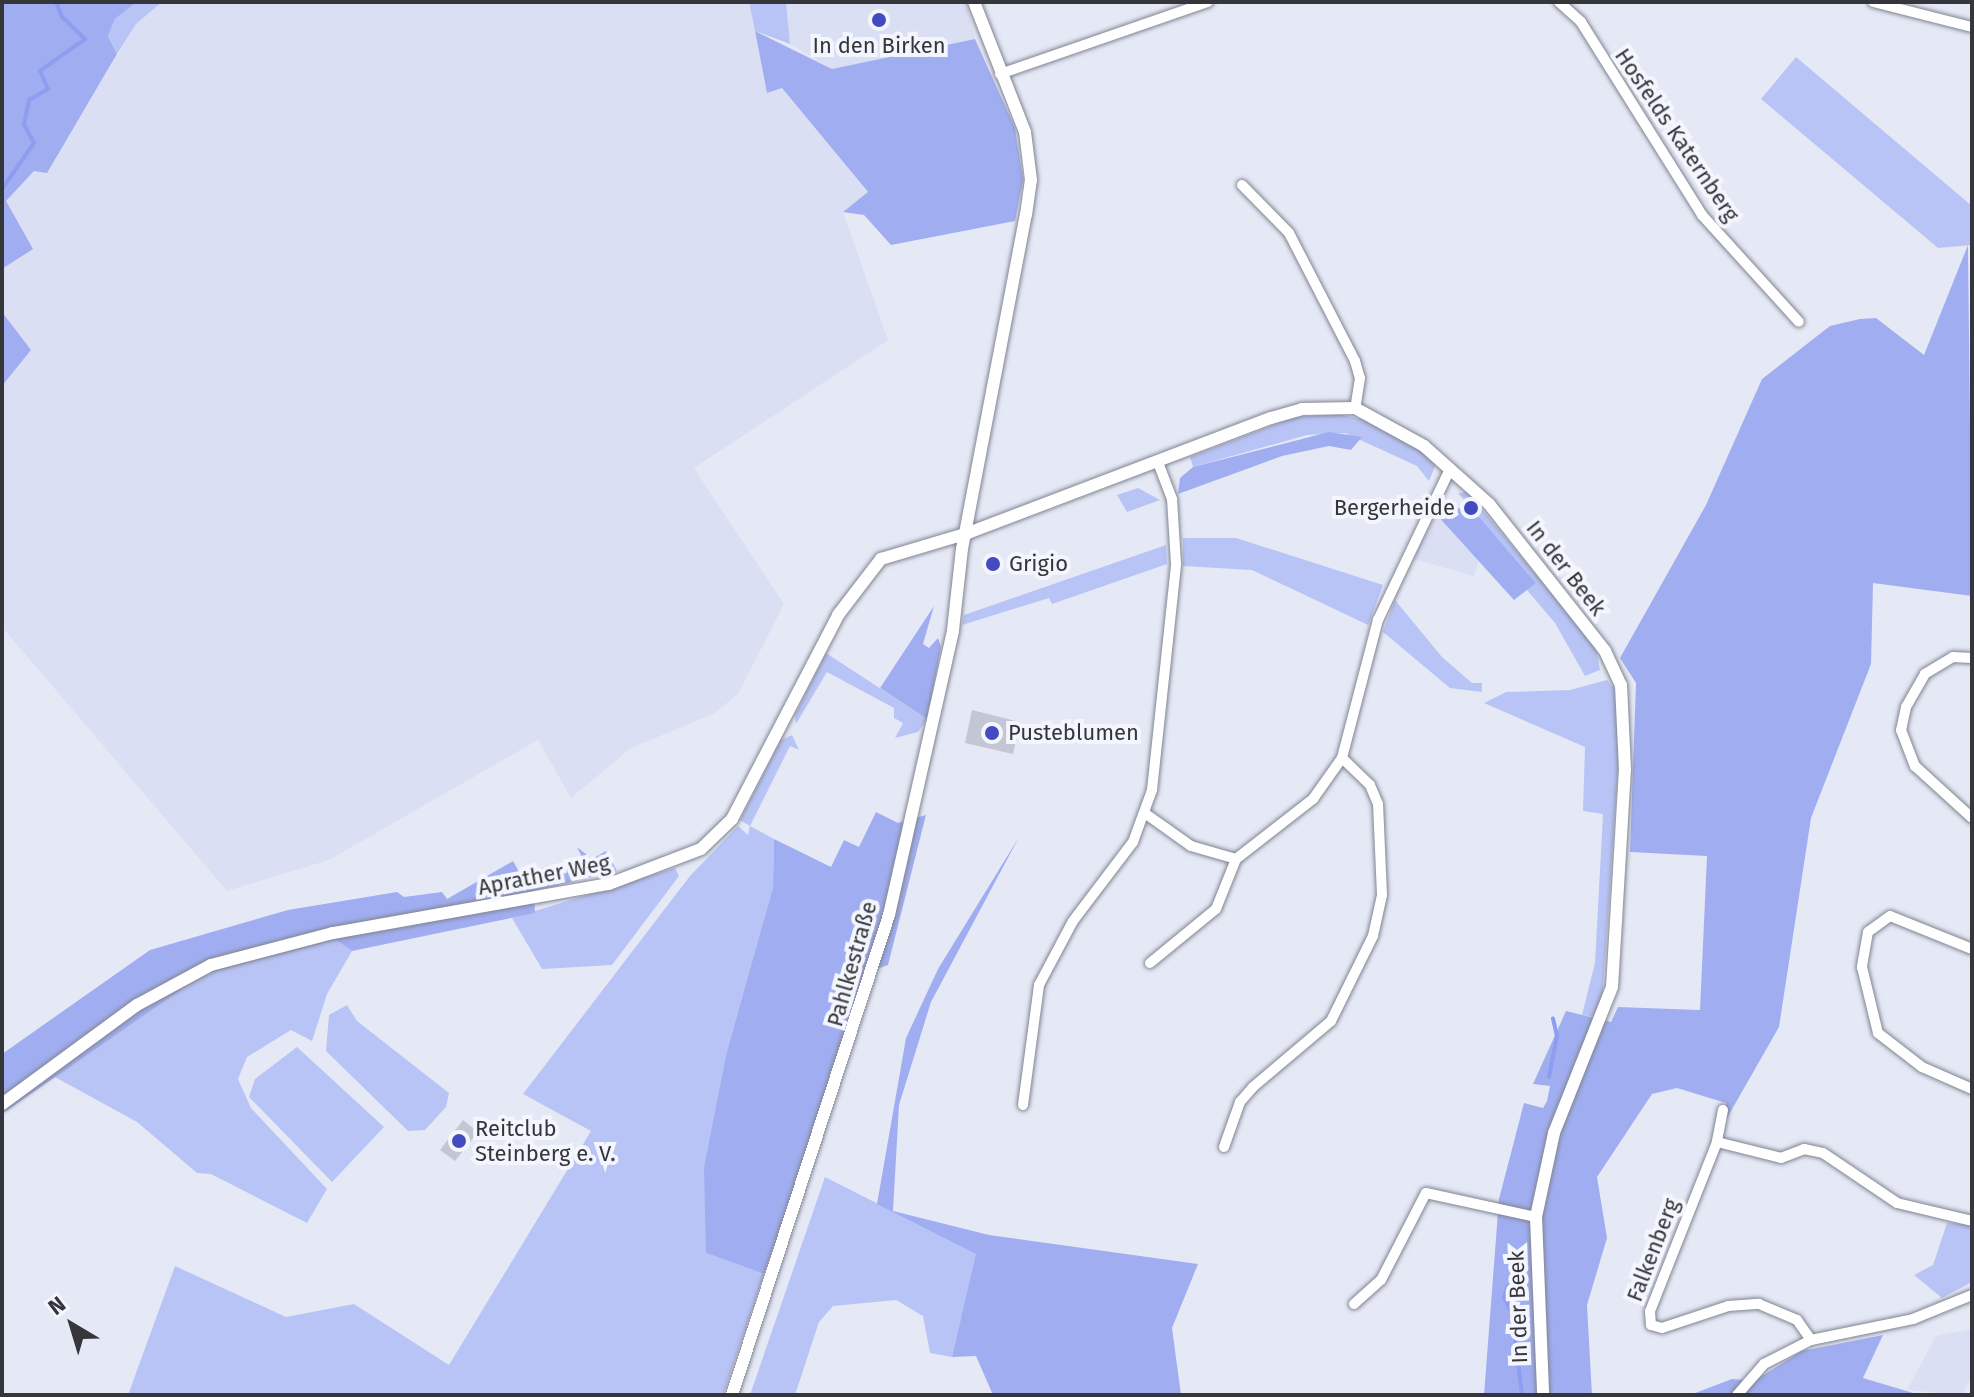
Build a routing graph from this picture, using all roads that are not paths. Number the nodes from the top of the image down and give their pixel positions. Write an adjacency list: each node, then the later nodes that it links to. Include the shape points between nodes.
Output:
1 (974, 2): 6 (street)
2 (1208, 2): 6 (street)
3 (1559, 2): 8 (street, Hosfelds Katernberg, via 1581,22 1702,215)
4 (1873, 2): 5 (street)
5 (1972, 27)
6 (1000, 74): 12 (street, via 1025,132 1031,180)
7 (1242, 185): 9 (street, via 1289,233 1355,361 1360,378)
8 (1799, 322)
9 (1355, 408): 10 (street, In der Beek, via 1302,409); 11 (street, In der Beek, via 1396,428)
10 (1158, 462): 12 (street, In der Beek); 15 (street, via 1172,499 1176,564)
11 (1450, 469): 14 (street, via 1378,620); 26 (street, In der Beek, via 1520,540 1605,651 1625,707 1612,987 1554,1133)
12 (968, 533): 21 (street, Aprather Weg, via 893,553 863,577 732,819 701,849 609,884 333,933 222,960 137,1005); 31 (street, Pahlkestraße, via 941,694 889,915)
13 (1972, 658): 16 (street, via 1953,657 1925,674 1906,707 1901,730 1915,766)
14 (1342, 758): 17 (street, via 1297,816); 25 (street, via 1370,785 1378,804 1382,895 1373,936 1331,1021 1240,1102)
15 (1146, 814): 17 (street, via 1191,846); 22 (street, via 1039,985)
16 (1972, 818)
17 (1236, 859): 19 (street, via 1216,909 1174,950)
18 (1972, 949): 20 (street, via 1890,916 1868,932 1862,967 1878,1033 1922,1067)
19 (1150, 963)
20 (1972, 1089)
21 (2, 1104)
22 (1023, 1105)
23 (1723, 1110): 24 (street, Falkenberg)
24 (1717, 1142): 27 (street, via 1781,1158 1804,1149 1837,1158 1897,1203); 30 (street, Falkenberg, via 1650,1311 1651,1325 1662,1328 1728,1306 1759,1304 1797,1320)
25 (1224, 1147)
26 (1536, 1217): 29 (street, via 1426,1193 1381,1280); 32 (street, In der Beek)
27 (1972, 1221)
28 (1972, 1295): 30 (street, via 1913,1319)
29 (1354, 1304)
30 (1811, 1340): 33 (street, via 1764,1364)
31 (732, 1395)
32 (1543, 1395)
33 (1737, 1395)

